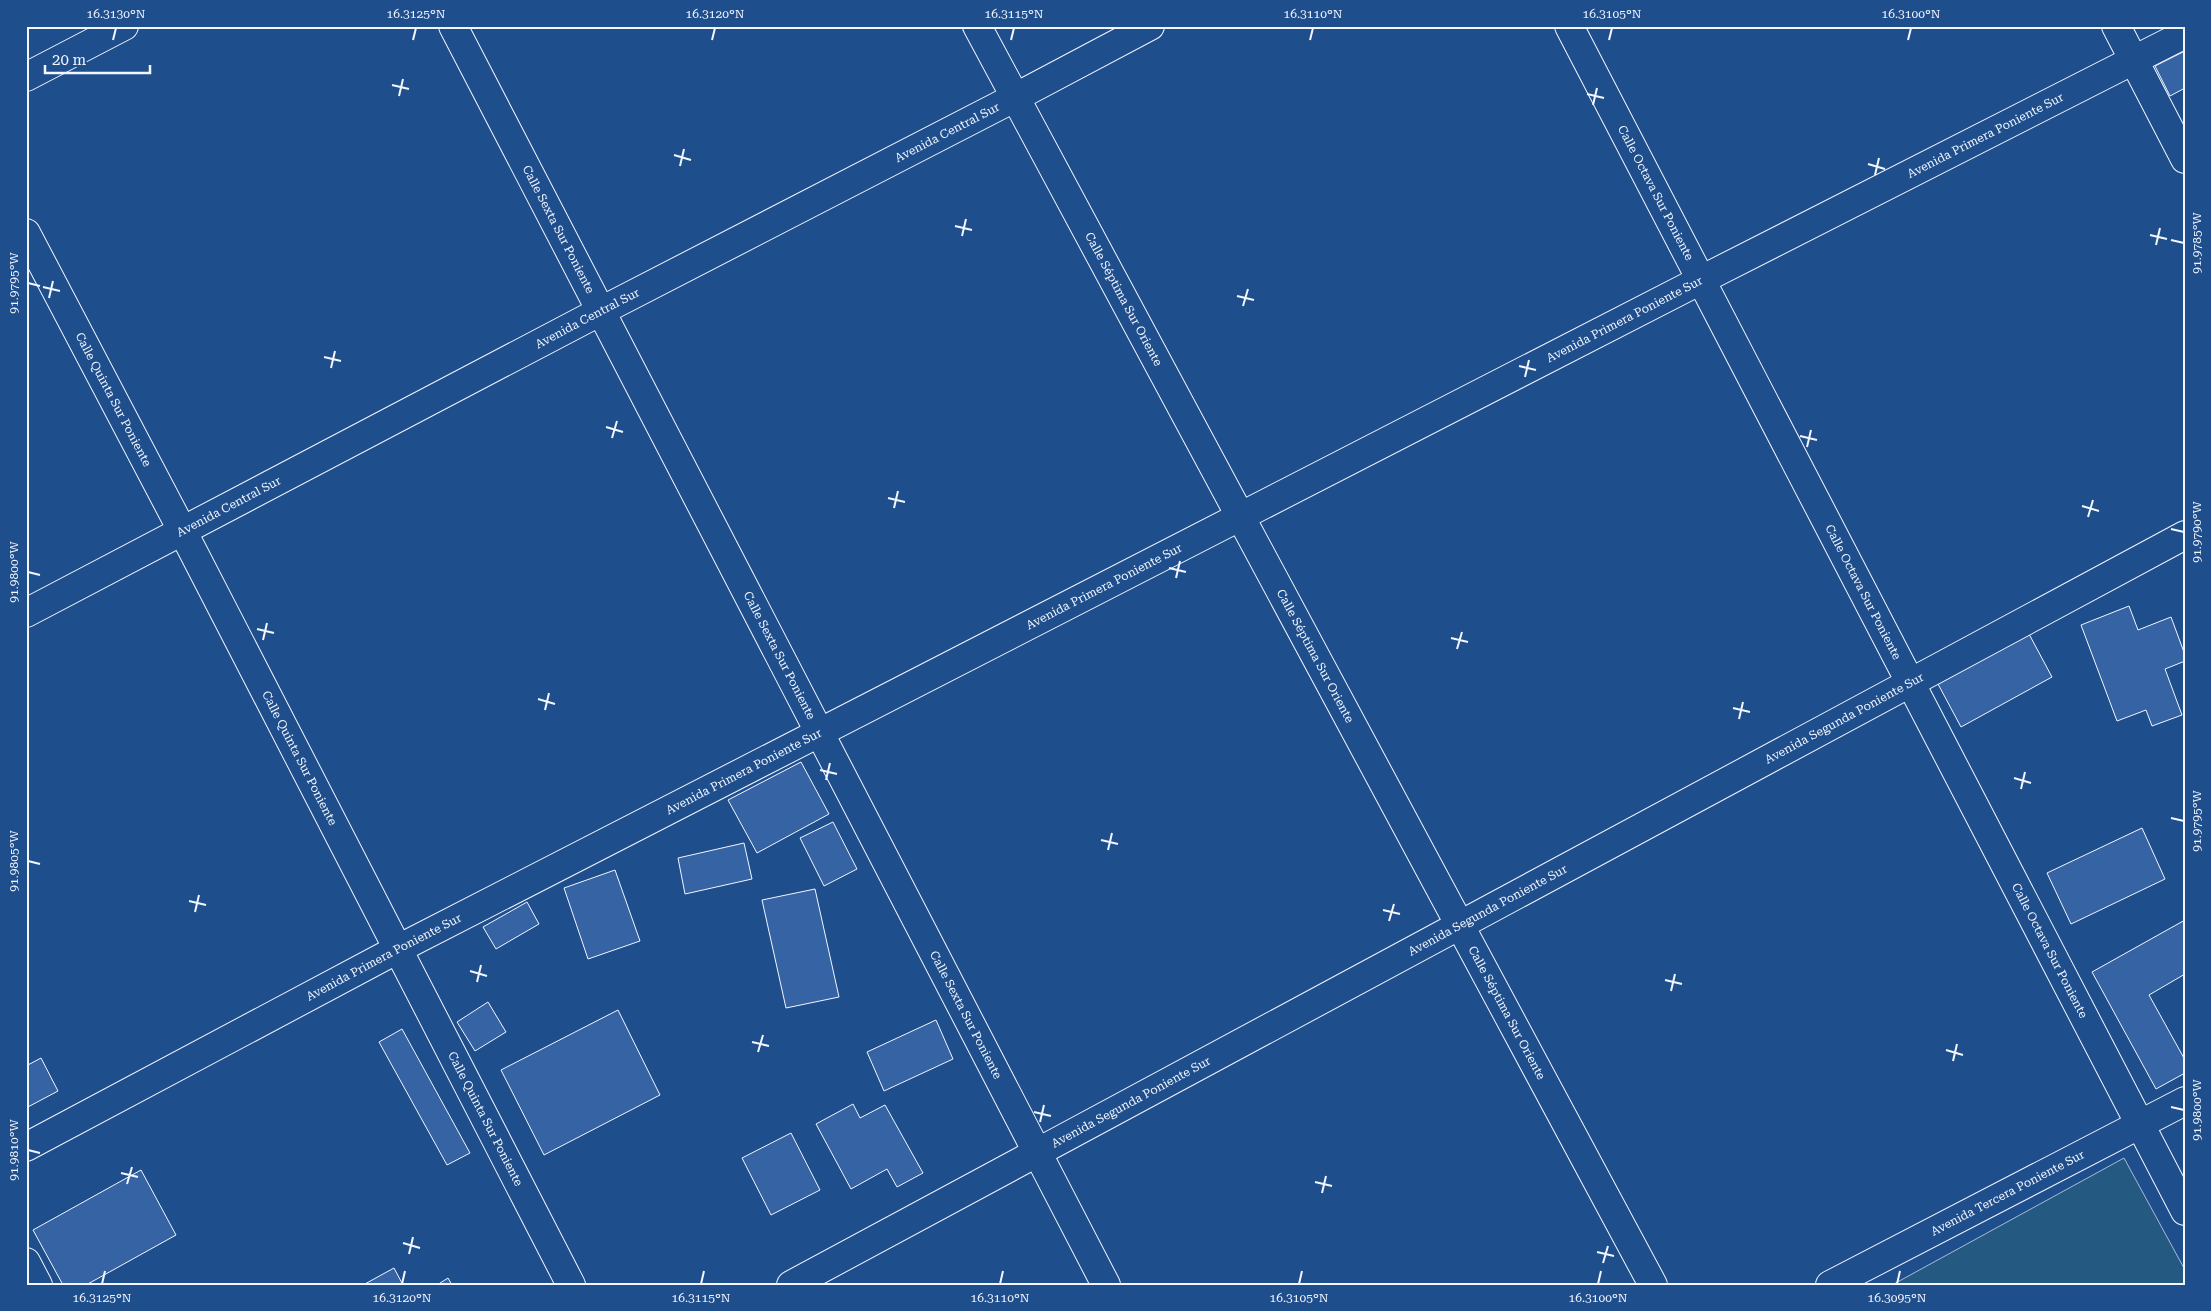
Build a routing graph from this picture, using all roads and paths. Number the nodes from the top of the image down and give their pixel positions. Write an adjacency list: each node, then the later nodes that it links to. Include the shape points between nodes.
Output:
1 (124, 26): 9 (street)
2 (453, 26): 14 (street, Calle Sexta Sur Poniente)
3 (977, 26): 10 (street, Calle Séptima Sur Oriente)
4 (1150, 26): 10 (street, Avenida Central Sur)
5 (1569, 26): 13 (street, Calle Octava Sur Poniente)
6 (2116, 26): 8 (street)
7 (2185, 34): 8 (street, Avenida Primera Poniente Sur)
8 (2134, 61): 11 (street); 13 (street, Avenida Primera Poniente Sur)
9 (26, 78)
10 (1016, 98): 14 (street, Avenida Central Sur); 15 (street, Calle Séptima Sur Oriente)
11 (2185, 160)
12 (26, 233): 16 (street, Calle Quinta Sur Poniente)
13 (1701, 280): 15 (street, Avenida Primera Poniente Sur); 19 (street, Calle Octava Sur Poniente)
14 (601, 311): 16 (street, Avenida Central Sur); 20 (street, Calle Sexta Sur Poniente)
15 (1240, 516): 20 (street, Avenida Primera Poniente Sur); 21 (street, Calle Séptima Sur Oriente)
16 (183, 532): 18 (street, Avenida Central Sur); 22 (street, Calle Quinta Sur Poniente)
17 (2185, 534): 19 (street, Avenida Segunda Poniente Sur)
18 (26, 613)
19 (1911, 681): 21 (street, Avenida Segunda Poniente Sur); 24 (street, Calle Octava Sur Poniente)
20 (819, 733): 22 (street, Avenida Primera Poniente Sur); 26 (street, Calle Sexta Sur Poniente)
21 (1459, 925): 26 (street, Avenida Segunda Poniente Sur); 33 (street, Calle Séptima Sur Oriente)
22 (398, 949): 25 (street, Avenida Primera Poniente Sur); 30 (street, Calle Quinta Sur Poniente)
23 (2185, 1101): 24 (street, Avenida Tercera Poniente Sur)
24 (2140, 1125): 27 (street, Calle Octava Sur Poniente); 34 (street, Avenida Tercera Poniente Sur)
25 (26, 1147)
26 (1036, 1153): 31 (street, Avenida Segunda Poniente Sur); 32 (street, Calle Sexta Sur Poniente)
27 (2185, 1211)
28 (26, 1262): 29 (street)
29 (38, 1285)
30 (571, 1285)
31 (791, 1285)
32 (1106, 1285)
33 (1653, 1285)
34 (1830, 1285)

